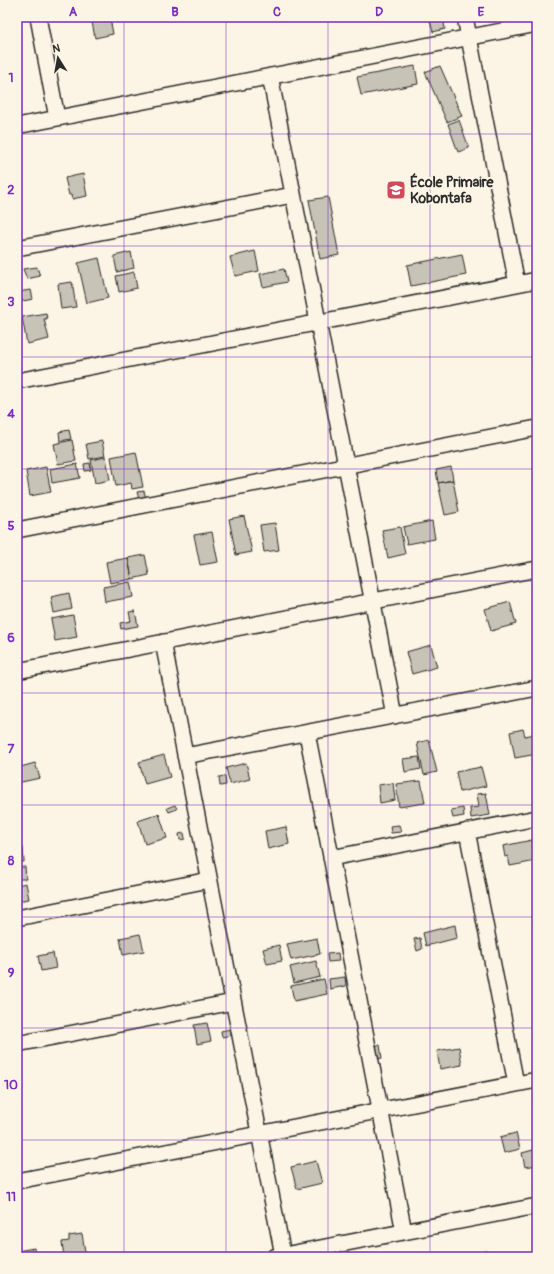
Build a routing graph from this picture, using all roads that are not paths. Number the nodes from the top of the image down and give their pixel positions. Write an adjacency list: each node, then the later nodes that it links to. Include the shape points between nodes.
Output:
1 (38, 17): 6 (street)
2 (465, 17): 4 (street)
3 (537, 24): 4 (street)
4 (469, 37): 5 (street); 11 (street)
5 (270, 76): 6 (street); 8 (street)
6 (58, 118): 7 (street)
7 (17, 126)
8 (293, 195): 9 (street); 12 (street)
9 (17, 248)
10 (537, 280): 11 (street)
11 (517, 284): 12 (street)
12 (318, 322): 13 (street); 15 (street)
13 (17, 381)
14 (537, 428): 15 (street)
15 (346, 466): 16 (street); 18 (street)
16 (17, 530)
17 (537, 569): 18 (street)
18 (372, 601): 19 (street); 22 (street)
19 (163, 642): 20 (street); 24 (street)
20 (17, 671)
21 (537, 688): 22 (street)
22 (395, 716): 23 (street)
23 (307, 733): 24 (street); 27 (street)
24 (185, 756): 28 (street)
25 (537, 818): 26 (street)
26 (467, 831): 27 (street); 33 (street)
27 (331, 858): 34 (street)
28 (210, 880): 29 (street); 30 (street)
29 (17, 918)
30 (233, 1002): 31 (street); 35 (street)
31 (17, 1044)
32 (537, 1080): 33 (street)
33 (516, 1084): 34 (street)
34 (381, 1110): 35 (street); 38 (street)
35 (259, 1134): 36 (street); 39 (street)
36 (17, 1181)
37 (537, 1206): 38 (street)
38 (404, 1232): 39 (street)
39 (278, 1256)

